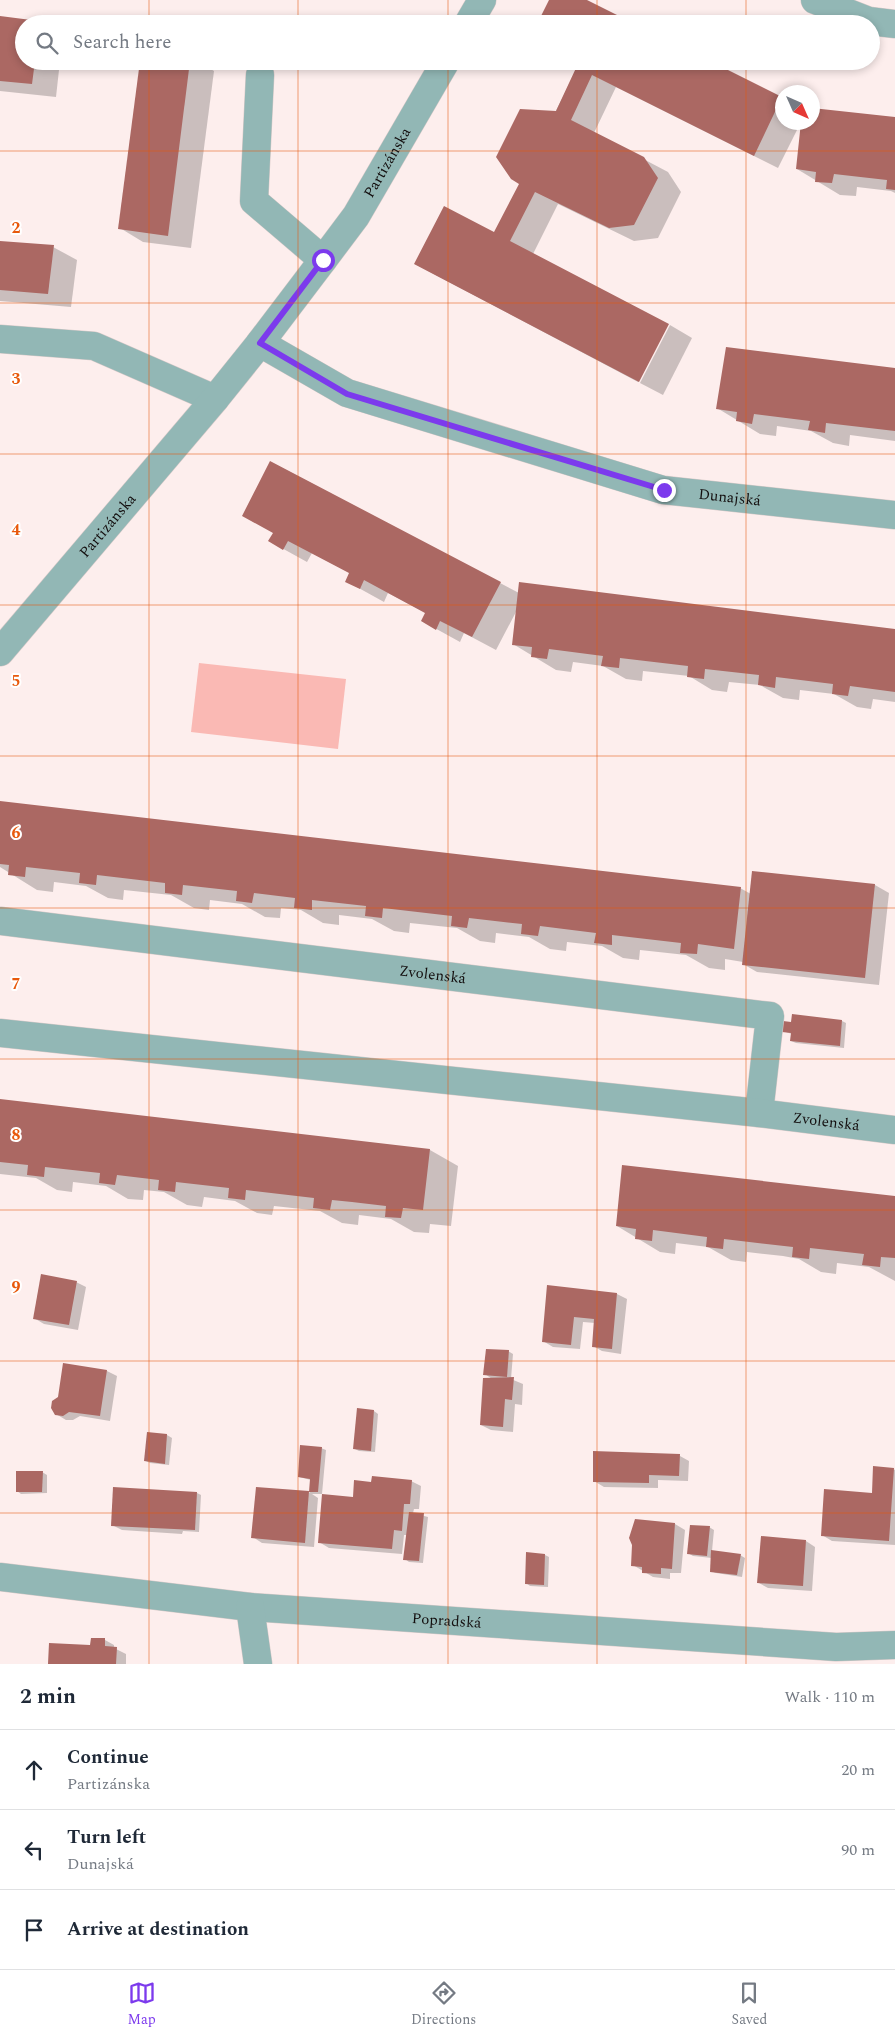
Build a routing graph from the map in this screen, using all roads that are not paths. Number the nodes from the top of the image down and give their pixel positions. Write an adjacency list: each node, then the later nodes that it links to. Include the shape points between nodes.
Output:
1 (482, 0): 3 (street)
2 (816, 0): 4 (street)
3 (473, 15)
4 (854, 15)
5 (880, 22): 6 (street)
6 (895, 24)
7 (441, 70): 9 (street, Partizánska, via 356,216)
8 (260, 75): 9 (street, via 254,201)
9 (323, 260): 11 (street, Partizánska)
10 (0, 339): 12 (street, via 94,346)
11 (260, 343): 12 (street, Partizánska); 13 (street, Dunajská, via 347,394 664,490)
12 (215, 399): 14 (street, Partizánska)
13 (895, 515)
14 (0, 652)
15 (0, 921): 17 (street, Zvolenská, via 770,1016)
16 (0, 1034): 17 (street, Zvolenská)
17 (758, 1112): 18 (street, Zvolenská)
18 (895, 1130)
19 (0, 1576): 20 (street, Popradská)
20 (250, 1607): 22 (street, Popradská); 23 (street)
21 (895, 1646): 22 (street, Popradská)
22 (838, 1655)
23 (258, 1664)

